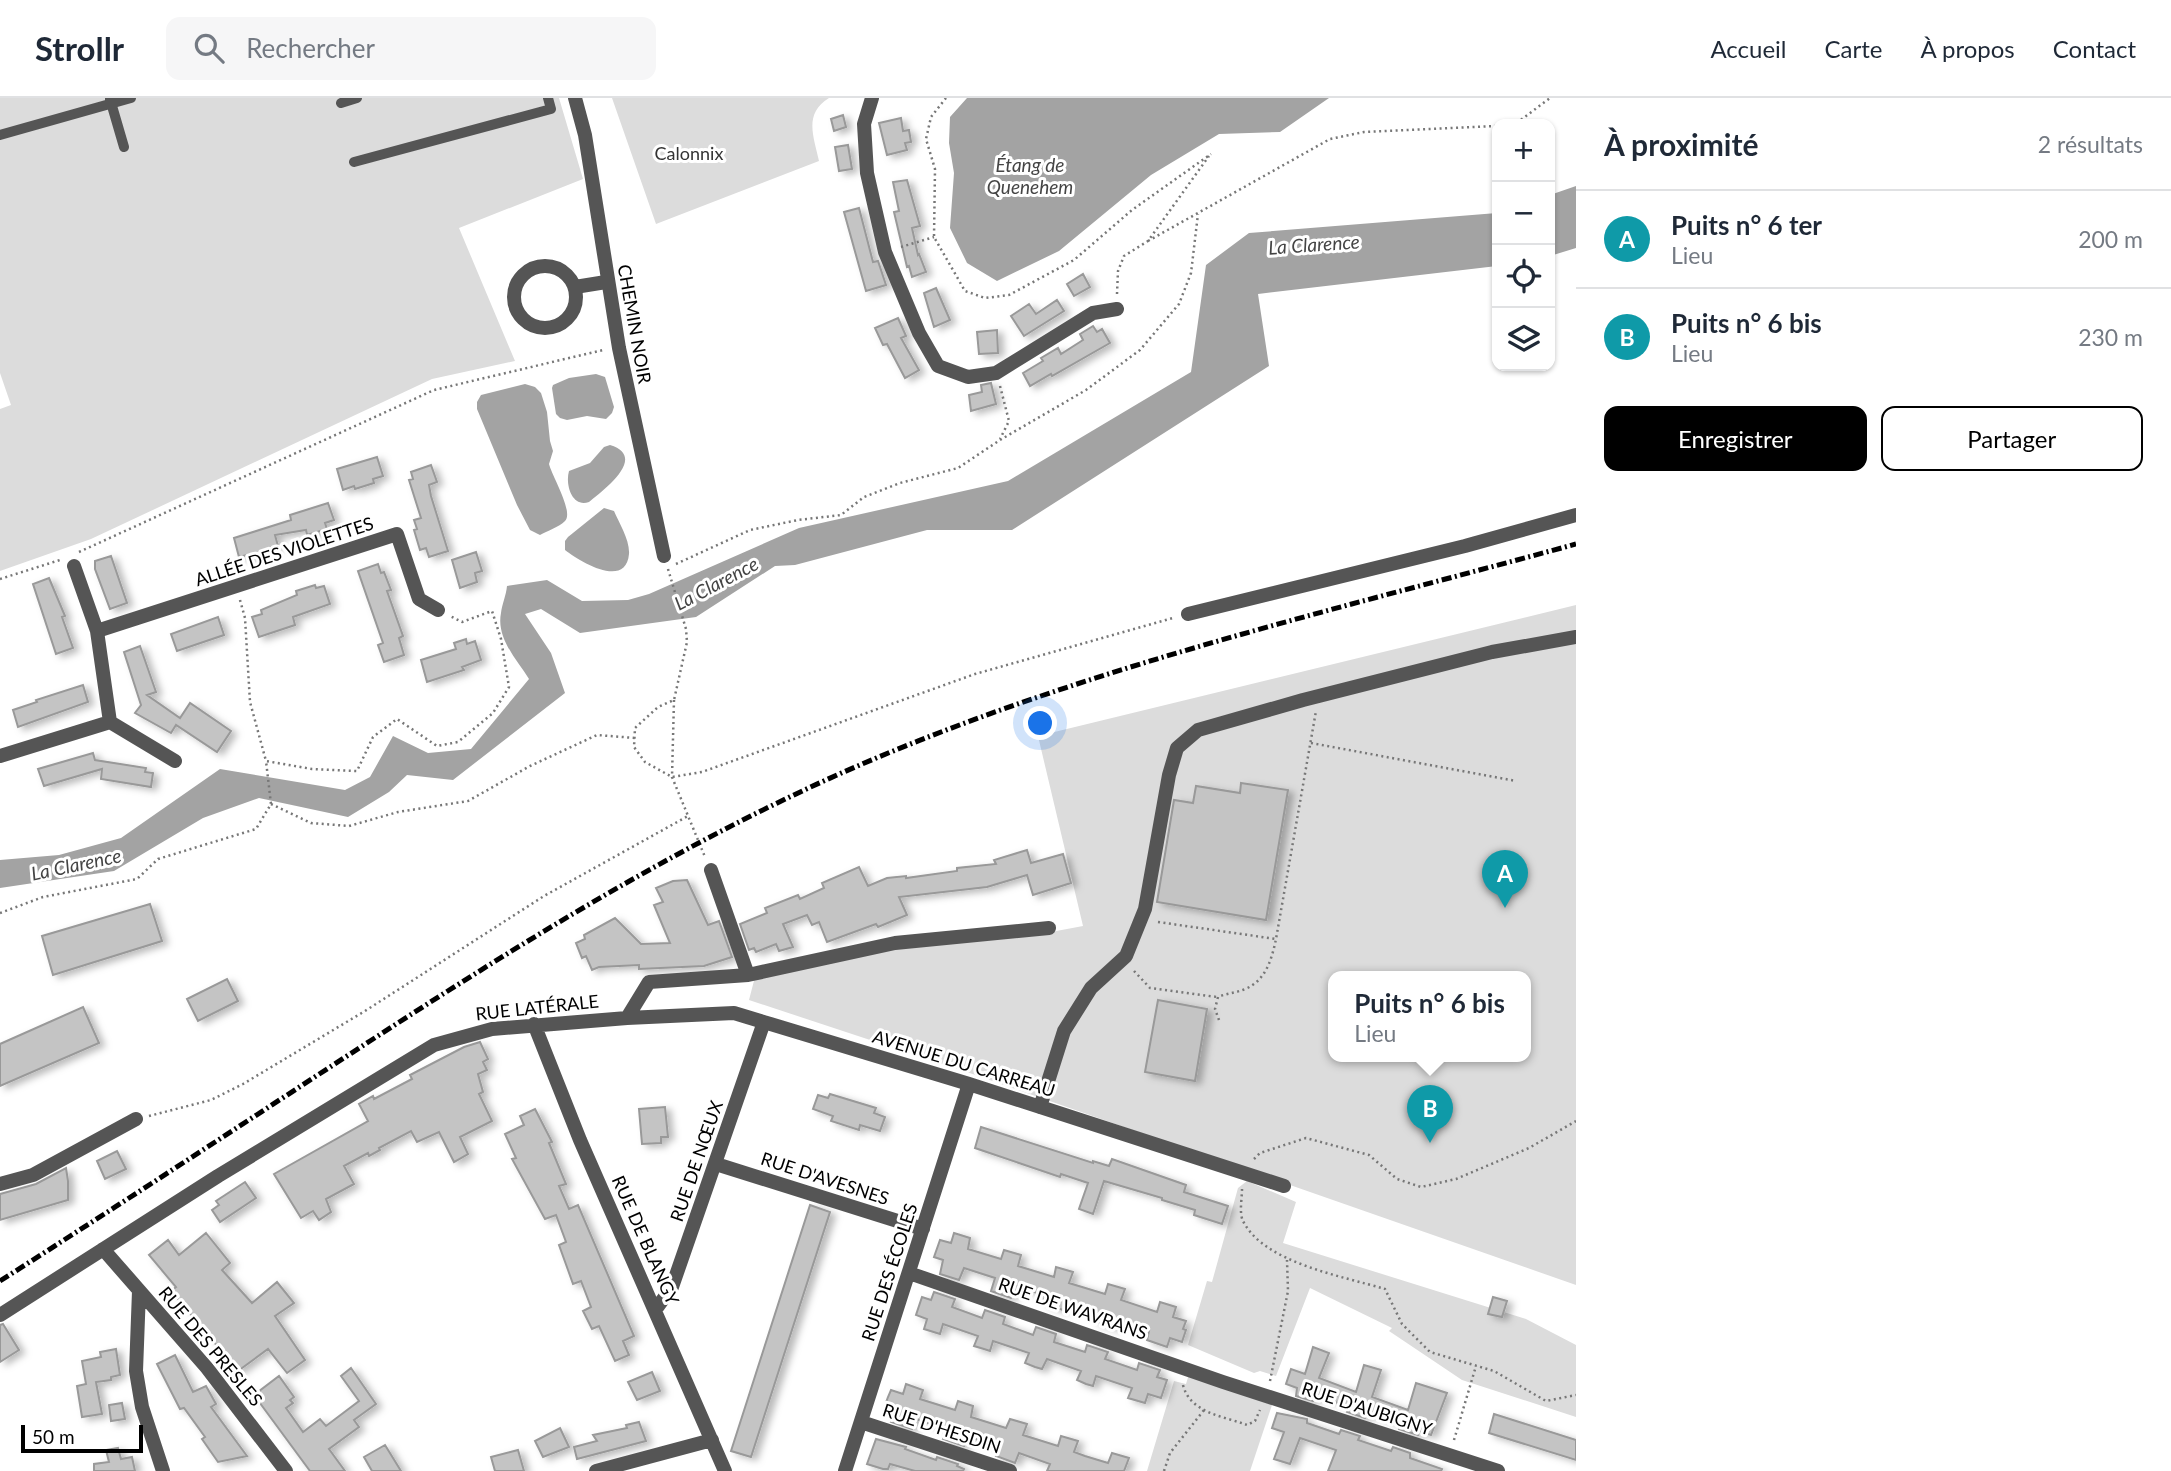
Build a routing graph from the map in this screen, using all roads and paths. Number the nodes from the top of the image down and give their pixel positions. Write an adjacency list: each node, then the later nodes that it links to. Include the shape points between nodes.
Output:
1 (131, 98): 8 (lane)
2 (357, 98): 9 (lane)
3 (548, 98): 14 (lane, via 551,109)
4 (575, 98): 19 (street, CHEMIN NOIR, via 585,135)
5 (872, 98): 18 (street, via 864,124 867,173)
6 (946, 98): 16 (path, via 931,117 926,139 935,169)
7 (1550, 98): 10 (path)
8 (111, 101): 12 (lane); 13 (lane)
9 (341, 103)
10 (1522, 119)
11 (1492, 126): 15 (path, via 1364,132 1331,139)
12 (0, 135)
13 (124, 147)
14 (354, 162)
15 (1198, 214): 17 (path); 24 (path, via 1191,273 1179,304 1140,350 1086,390)
16 (934, 237): 17 (path, via 965,291 985,298 1009,295 1074,260 1132,210 1211,154); 18 (path)
17 (1148, 241): 21 (path, via 1124,256 1118,271)
18 (886, 252): 23 (street, via 919,334 938,366 968,377)
19 (607, 282): 20 (street); 22 (street, CHEMIN NOIR)
20 (575, 287): 20 (street, via 558,268 545,266 522,276 514,300 527,322 552,327 572,312)
21 (1117, 309): 23 (street, via 1093,313)
22 (619, 348): 26 (street, CHEMIN NOIR); 28 (path, via 435,390 71,556)
23 (996, 373): 24 (path, via 1009,421)
24 (1000, 440): 26 (path, via 958,468 864,497 841,515 750,530)
25 (1576, 515): 32 (street)
26 (665, 562)
27 (74, 566): 33 (street)
28 (0, 579)
29 (671, 581): 36 (path, via 688,642)
30 (236, 587): 31 (street, ALLÉE DES VIOLETTES, via 397,534 419,599); 33 (street, ALLÉE DES VIOLETTES); 42 (path, via 245,618 250,702)
31 (438, 610): 42 (path, via 462,622 492,611 509,687 493,713 458,742 437,746 397,719 373,737 357,771)
32 (1188, 614): 43 (path, via 975,674 702,772)
33 (97, 631): 37 (street)
34 (1576, 638): 35 (street, via 1492,652)
35 (1319, 696): 39 (path); 49 (street, via 1198,730 1177,748)
36 (674, 700): 38 (path, via 658,707 635,728); 43 (path)
37 (110, 722): 40 (street); 41 (street)
38 (635, 738): 43 (path, via 634,747 645,762); 45 (path, via 597,734 468,801 398,812 349,826 311,822)
39 (1311, 743): 44 (path); 51 (path)
40 (0, 756)
41 (175, 761)
42 (266, 761): 45 (path)
43 (672, 777): 46 (path)
44 (1516, 781)
45 (271, 804): 48 (path, via 256,829 158,859 137,879 43,897)
46 (688, 816): 47 (path); 61 (path, via 544,897 243,1084 211,1100)
47 (710, 870): 53 (street)
48 (0, 913)
49 (1140, 919): 51 (path); 52 (street)
50 (1049, 928): 53 (street, via 895,943)
51 (1276, 939): 54 (path, via 1262,977 1247,989)
52 (1126, 956): 54 (path, via 1150,989); 60 (street, via 1091,988 1064,1031)
53 (748, 975): 55 (street, via 649,982)
54 (1218, 997): 56 (path, via 1215,1009)
55 (627, 1018): 57 (street, AVENUE DU CARREAU, via 734,1013); 58 (street, RUE LATÉRALE)
56 (1219, 1020)
57 (764, 1022): 59 (street, AVENUE DU CARREAU); 63 (street, RUE DE NŒUX)
58 (534, 1024): 68 (street, RUE LATÉRALE, via 459,1037 414,1055); 72 (street, RUE DE BLANGY)
59 (969, 1084): 60 (street, AVENUE DU CARREAU); 67 (street, RUE DES ÉCOLES)
60 (1040, 1107): 64 (street, AVENUE DU CARREAU)
61 (136, 1119): 65 (street, via 33,1175)
62 (1576, 1121): 64 (path, via 1456,1179 1421,1187 1397,1179 1369,1155 1306,1138 1260,1153)
63 (716, 1164): 67 (street, RUE D'AVESNES); 72 (street, RUE DE NŒUX, via 672,1286)
64 (1243, 1172): 66 (street, AVENUE DU CARREAU); 69 (path, via 1241,1219 1256,1241)
65 (0, 1184)
66 (1284, 1186)
67 (923, 1229): 70 (street, RUE DES ÉCOLES)
68 (103, 1249): 71 (street, RUE DES PRESLES); 73 (street, RUE LATÉRALE)
69 (1287, 1259): 74 (path); 75 (path, via 1385,1289 1402,1324 1430,1352)
70 (909, 1273): 76 (street, RUE DE WAVRANS); 79 (street, RUE DES ÉCOLES)
71 (139, 1291): 82 (street, via 136,1371); 83 (street, RUE DES PRESLES, via 207,1368)
72 (656, 1309): 80 (street, RUE DE BLANGY)
73 (0, 1315)
74 (1282, 1321)
75 (1476, 1366): 77 (path, via 1494,1371 1546,1401); 81 (path)
76 (1223, 1382): 81 (street, RUE D'AUBIGNY)
77 (1576, 1395)
78 (1204, 1410): 88 (path, via 1170,1453)
79 (861, 1422): 86 (street, RUE DES ÉCOLES); 87 (street, RUE D'HESDIN)
80 (712, 1440): 84 (street); 85 (street, RUE DE BLANGY)
81 (1447, 1462): 89 (street, RUE D'AUBIGNY)
82 (163, 1471)
83 (286, 1471)
84 (596, 1471)
85 (725, 1471)
86 (845, 1471)
87 (1010, 1471)
88 (1164, 1471)
89 (1498, 1471)

